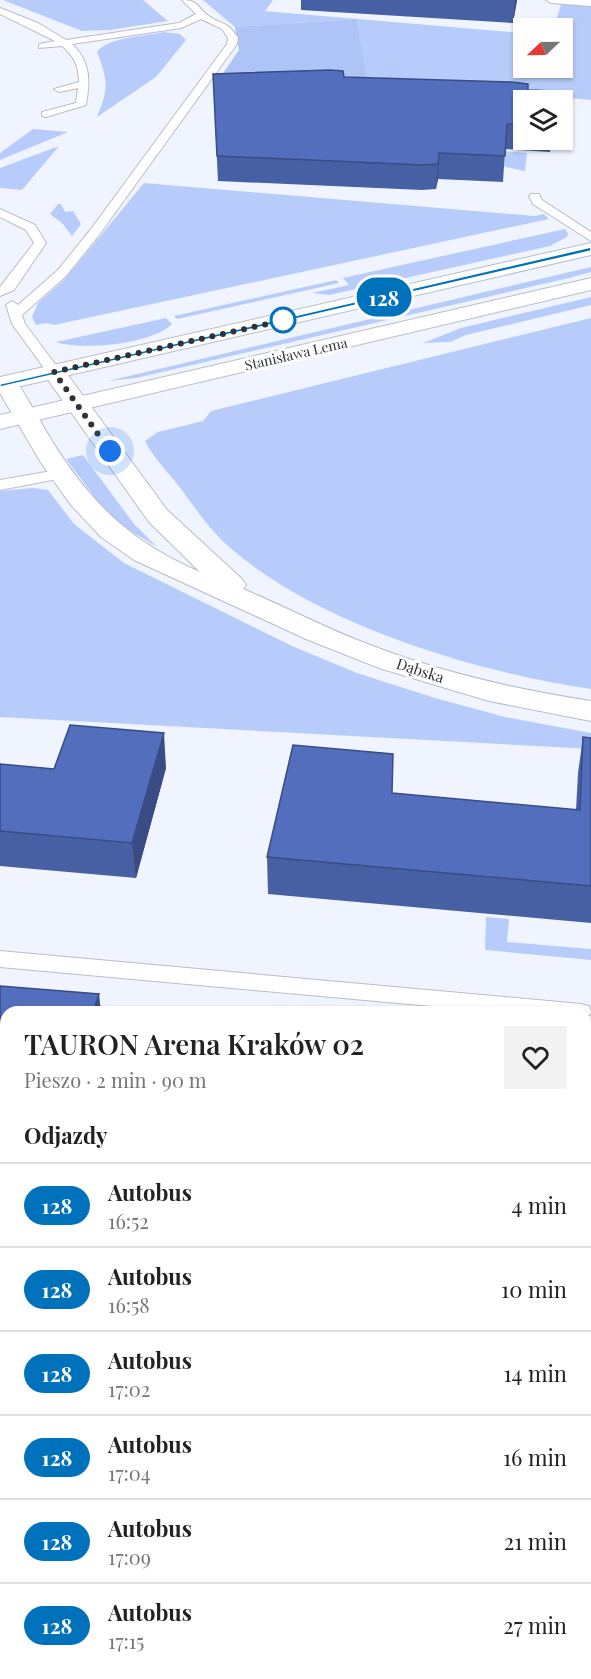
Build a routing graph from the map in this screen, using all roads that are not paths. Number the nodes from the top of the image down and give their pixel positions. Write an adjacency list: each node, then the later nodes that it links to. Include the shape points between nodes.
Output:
1 (187, 0): 5 (lane)
2 (551, 0): 3 (lane)
3 (591, 3)
4 (0, 11): 6 (lane, via 43,28)
5 (201, 15): 6 (lane, via 181,25); 17 (lane, via 226,27 232,44 95,232 62,273)
6 (64, 43): 7 (lane); 8 (lane, via 83,64)
7 (42, 46)
8 (84, 84): 9 (lane); 10 (lane, via 81,105)
9 (59, 89)
10 (46, 114)
11 (535, 196): 13 (lane, via 537,202)
12 (0, 213): 16 (lane, via 22,222 40,238 38,249)
13 (591, 237)
14 (591, 249): 18 (main road)
15 (591, 284): 20 (main road, Stanisława Lema)
16 (4, 290): 17 (lane)
17 (14, 315): 18 (lane)
18 (54, 372): 19 (main road); 20 (main road, Dąbska)
19 (2, 380): 21 (main road, Dąbska)
20 (77, 405): 21 (main road, Stanisława Lema); 25 (main road, Dąbska, via 158,516 199,557)
21 (25, 416): 22 (main road, Stanisława Lema); 23 (main road, Dąbska)
22 (0, 422)
23 (63, 474): 24 (lane); 25 (main road, Dąbska, via 90,511 138,551 175,572)
24 (0, 485)
25 (257, 605): 26 (main road, Dąbska, via 325,638 416,671 492,692)
26 (591, 711)
27 (0, 959): 28 (lane)
28 (507, 1006)

